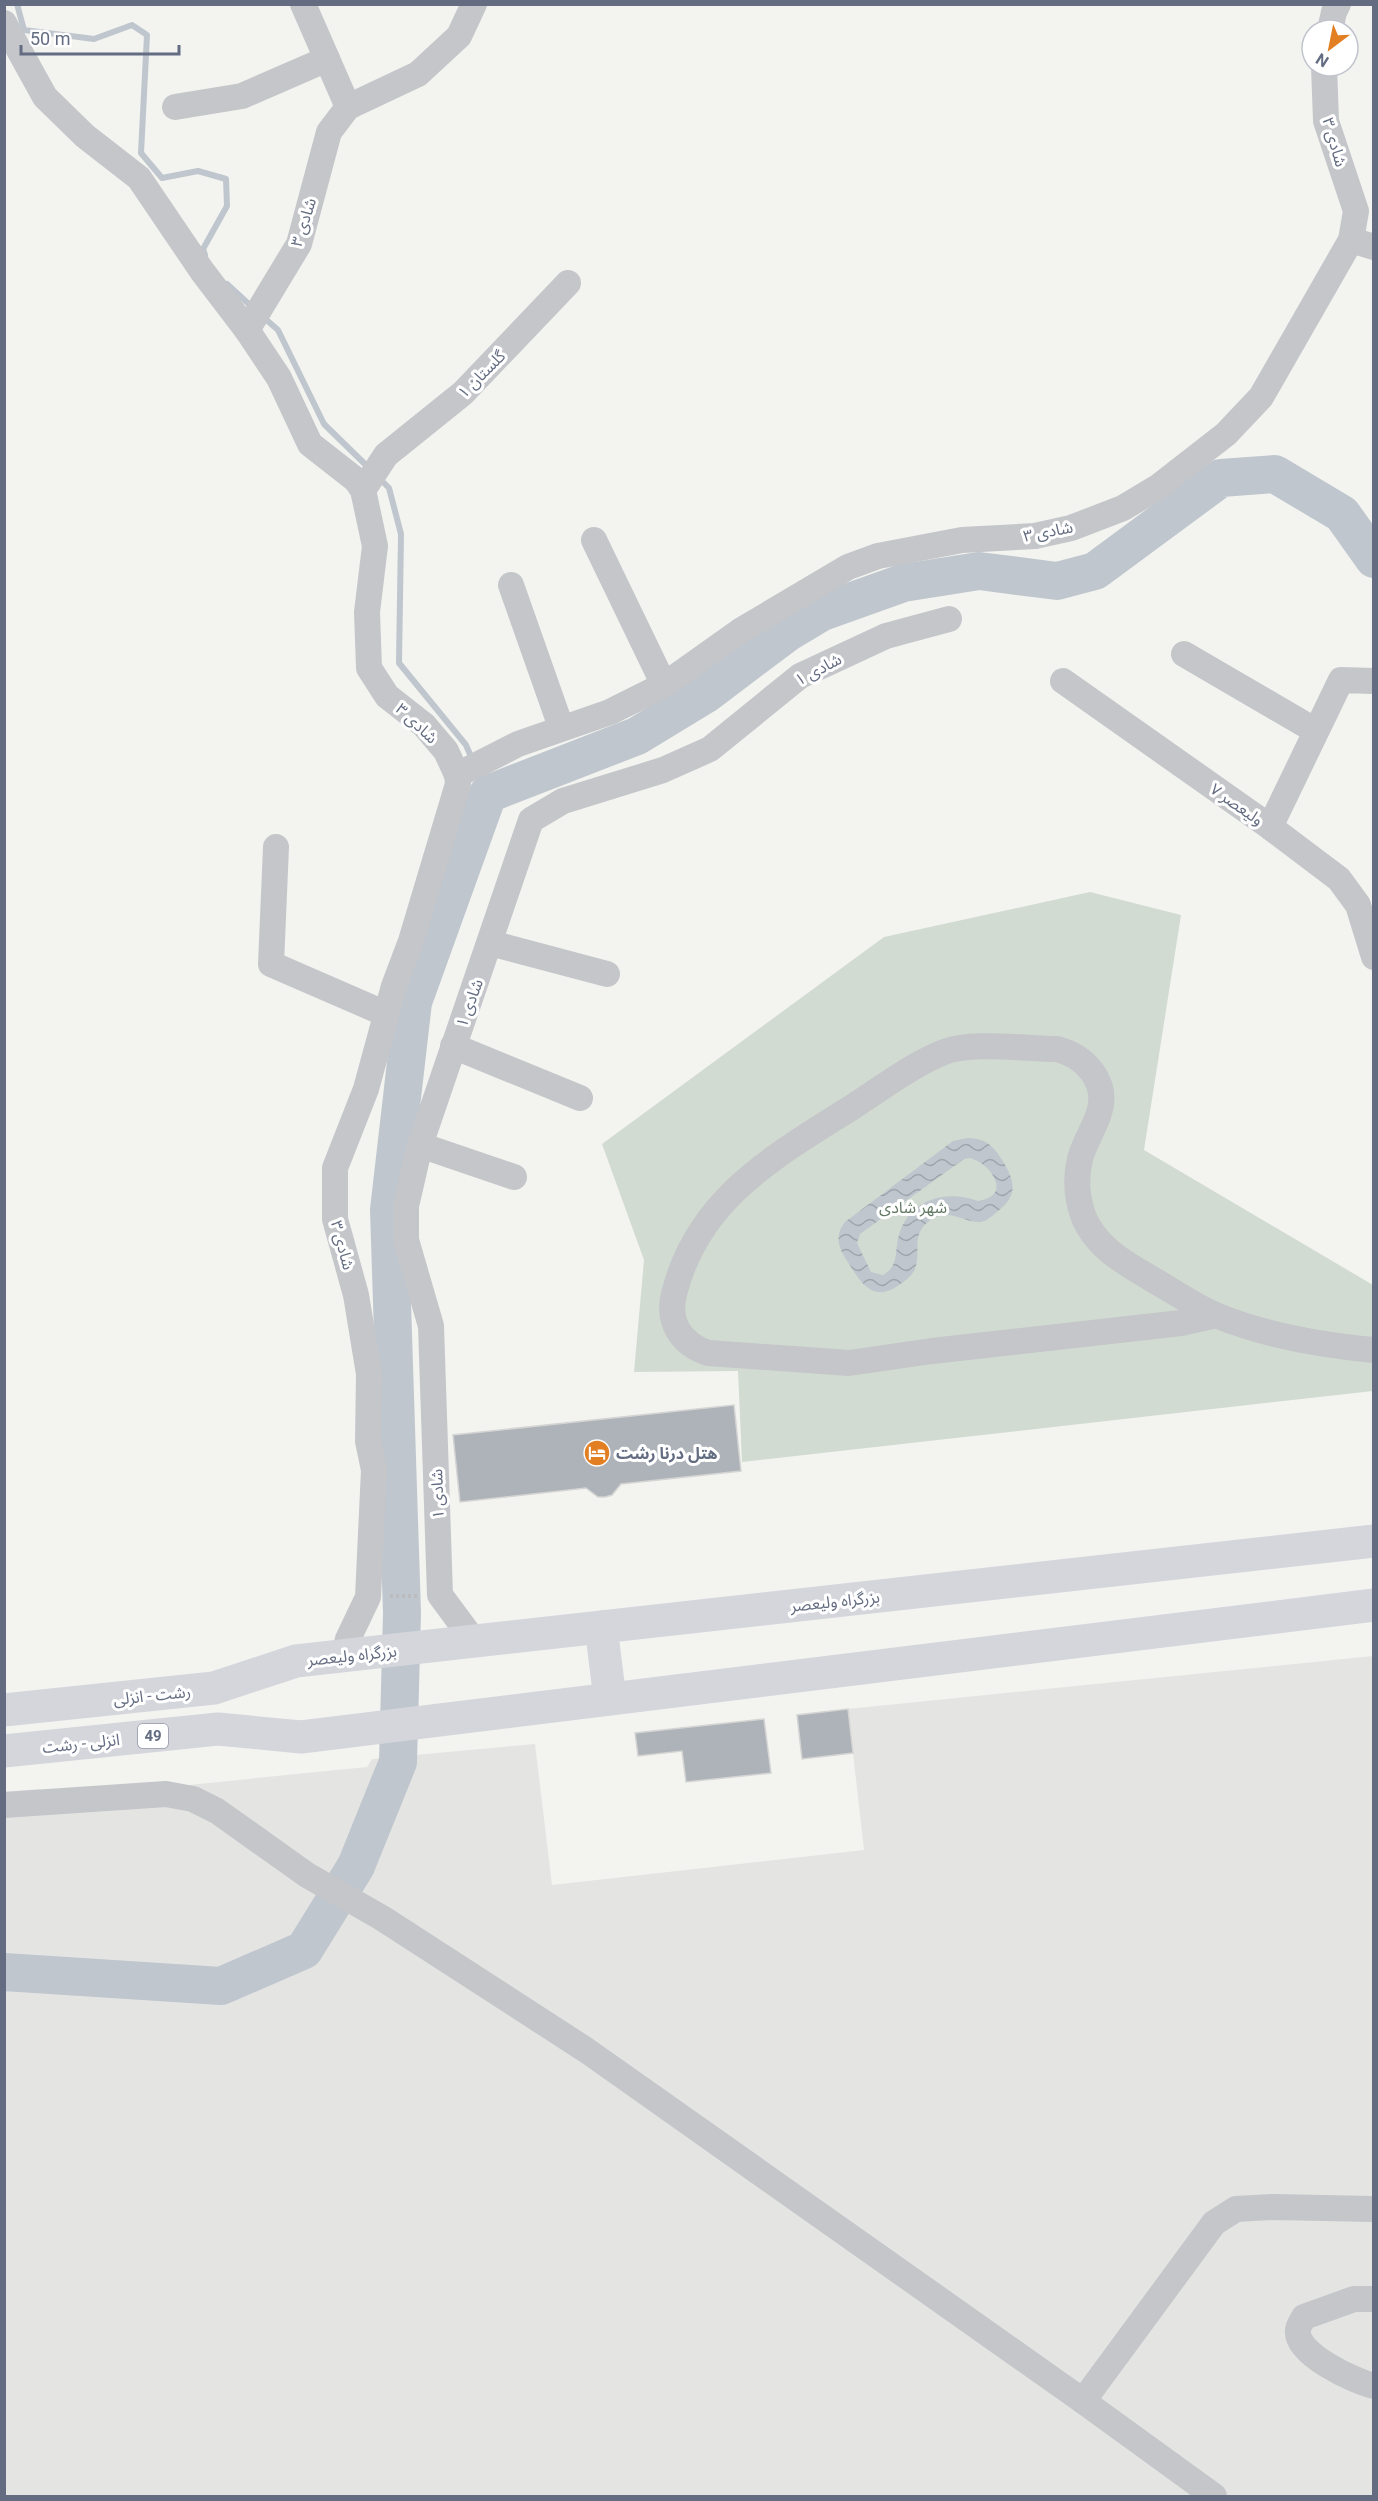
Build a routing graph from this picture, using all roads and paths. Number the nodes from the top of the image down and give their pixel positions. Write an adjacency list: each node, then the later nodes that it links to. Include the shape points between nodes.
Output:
1 (303, 4): 6 (street)
2 (474, 4): 8 (street, شادی ۳, via 459,36 418,74)
3 (1338, 4): 4 (street)
4 (1333, 18)
5 (4, 24): 12 (street, via 45,97 85,136 139,178 202,271)
6 (327, 59): 8 (street); 9 (street, via 242,96)
7 (1324, 78): 10 (street, شادی ۳, via 1326,121)
8 (348, 107): 12 (street, شادی ۳, via 329,132 299,244)
9 (175, 108)
10 (1366, 243): 20 (street, شادی ۳, via 1261,397 1226,434 1158,487 1123,508 1071,528 1035,536 962,540 878,556 848,567 740,631)
11 (568, 283): 13 (street, گلستان ۱, via 463,393 386,455)
12 (250, 324): 13 (street, via 310,444)
13 (363, 490): 23 (street, شادی ۳, via 375,546 367,612 369,668 387,696 424,725 446,751)
14 (594, 540): 20 (street)
15 (511, 585): 21 (street)
16 (949, 619): 26 (street, شادی ۱, via 886,636 800,676 710,749 663,770 563,801 531,820)
17 (1184, 654): 22 (street)
18 (1063, 681): 24 (street, ولیعصر ۷)
19 (1374, 681): 22 (street, via 1341,680)
20 (664, 685): 21 (street, شادی ۳, via 610,712)
21 (561, 727): 23 (street, شادی ۳)
22 (1316, 731): 24 (street)
23 (457, 775): 29 (street, شادی ۳, via 458,784)
24 (1270, 827): 27 (street, ولیعصر ۷, via 1339,879 1358,905)
25 (276, 847): 29 (street, via 271,964)
26 (490, 943): 28 (street); 30 (street, شادی ۱)
27 (1373, 954)
28 (607, 974)
29 (386, 1014): 38 (street, شادی ۳, via 366,1089 335,1168 334,1219 356,1295 369,1374 368,1441 374,1470)
30 (453, 1046): 31 (street); 32 (street, شادی ۱)
31 (580, 1098)
32 (420, 1145): 33 (street); 37 (street, شادی ۱, via 406,1206 406,1240 431,1326)
33 (514, 1177)
34 (1216, 1315): 34 (street, via 1112,1254 1085,1220 1077,1173 1101,1100 1100,1088 1089,1066 1057,1049 963,1047 915,1067 750,1175 703,1229 679,1276 671,1306 678,1332 691,1346 708,1353 849,1363 1181,1323); 35 (street, via 1263,1332)
35 (1374, 1350)
36 (1374, 1541): 40 (highway, بزرگراه ولیعصر)
37 (440, 1595): 38 (path); 41 (street)
38 (368, 1597): 42 (street, شادی ۳, via 348,1639)
39 (1374, 1605): 44 (highway)
40 (601, 1627): 41 (highway, بزرگراه ولیعصر); 44 (highway)
41 (466, 1642): 42 (highway, بزرگراه ولیعصر)
42 (349, 1655): 43 (highway, بزرگراه ولیعصر)
43 (297, 1661): 45 (highway, رشت - انزلی, via 214,1688)
44 (610, 1699): 46 (highway, انزلی - رشت / 49, via 301,1737 218,1729)
45 (4, 1710)
46 (4, 1751)
47 (4, 1805): 51 (street, via 166,1794 192,1799 217,1811 307,1875 382,1918 585,2050)
48 (1374, 2209): 51 (street, via 1236,2209 1214,2223)
49 (1374, 2299): 50 (street, via 1354,2299 1304,2317 1298,2329 1300,2342 1318,2358 1358,2382)
50 (1374, 2386)
51 (1083, 2401): 52 (street)
52 (1214, 2496)

